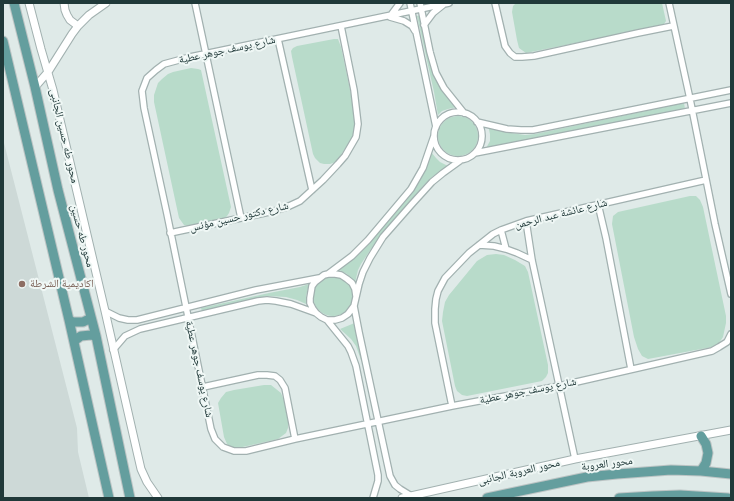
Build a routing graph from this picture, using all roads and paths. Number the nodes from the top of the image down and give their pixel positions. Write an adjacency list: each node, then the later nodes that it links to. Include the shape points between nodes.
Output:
1 (14, 3): 23 (main road, محور طه حسين)
2 (29, 3): 22 (street, محور طه حسين الجانبى)
3 (64, 3): 15 (street, via 70,20)
4 (106, 3): 15 (street)
5 (195, 3): 21 (street)
6 (400, 3): 13 (street)
7 (410, 3): 12 (street)
8 (445, 3): 11 (street, شارع يوسف جوهر عطية); 14 (street)
9 (495, 3): 17 (street, via 505,46 510,53 522,57)
10 (669, 3): 17 (street)
11 (420, 6): 12 (street, شارع يوسف جوهر عطية); 14 (street)
12 (412, 11): 13 (street, شارع يوسف جوهر عطية); 18 (street)
13 (389, 16): 16 (street, شارع يوسف جوهر عطية); 18 (street, via 404,21)
14 (424, 25): 28 (street, via 436,73 444,88)
15 (78, 26): 22 (street)
16 (341, 26): 19 (street, شارع يوسف جوهر عطية); 35 (street, شارع دكتور حسين مؤنس, via 354,90 358,124 356,136 345,156)
17 (674, 26): 25 (street)
18 (417, 33): 30 (street)
19 (278, 38): 21 (street, شارع يوسف جوهر عطية); 35 (street)
20 (3, 42): 54 (main road)
21 (206, 53): 37 (street); 40 (street, شارع يوسف جوهر عطية, via 164,64 147,78 142,91)
22 (48, 72): 23 (street); 50 (street, محور طه حسين الجانبى)
23 (35, 87): 52 (main road, محور طه حسين)
24 (731, 90): 25 (street)
25 (690, 99): 27 (street); 29 (street, via 533,130 507,129)
26 (731, 103): 27 (street)
27 (692, 110): 32 (street); 34 (street)
28 (464, 113): 29 (street); 30 (street, via 451,113)
29 (477, 122): 32 (street, via 482,138)
30 (436, 127): 31 (street)
31 (434, 136): 33 (street, via 443,154 451,159); 44 (street, via 423,168 411,189 368,240)
32 (475, 153): 33 (street)
33 (461, 160): 47 (street, via 424,190 383,237 366,265)
34 (706, 180): 36 (street, شارع عائشة عبد الرحمن); 46 (street)
35 (312, 190): 37 (street, شارع دكتور حسين مؤنس, via 300,201 287,207)
36 (598, 204): 38 (street, شارع عائشة عبد الرحمن); 60 (street)
37 (242, 218): 40 (street, شارع دكتور حسين مؤنس)
38 (526, 221): 39 (street, شارع عائشة عبد الرحمن); 43 (street)
39 (500, 230): 41 (street, شارع عائشة عبد الرحمن); 42 (street)
40 (170, 233): 49 (street, شارع يوسف جوهر عطية)
41 (479, 245): 42 (street); 63 (street, شارع عائشة عبد الرحمن, via 445,278 438,291 434,309)
42 (506, 249): 43 (street)
43 (532, 260): 61 (street)
44 (328, 274): 45 (street); 47 (street, via 342,275 352,283)
45 (320, 278): 49 (street, via 256,290); 51 (street, via 312,286 310,298)
46 (731, 294)
47 (356, 296): 48 (street)
48 (354, 306): 55 (street, via 342,318); 64 (street)
49 (186, 308): 50 (street, via 137,320 119,318); 53 (street, شارع يوسف جوهر عطية)
50 (105, 312): 59 (street, محور طه حسين الجانبى)
51 (316, 313): 53 (street, via 291,304 267,300); 55 (street)
52 (91, 318): 54 (main road, via 78,322); 57 (main road, محور طه حسين)
53 (188, 318): 59 (street, via 132,332); 62 (street, شارع يوسف جوهر عطية)
54 (69, 320): 58 (main road)
55 (327, 320): 65 (street, via 351,352)
56 (731, 334): 60 (street, شارع يوسف جوهر عطية, via 727,342 712,350)
57 (96, 336): 58 (main road, via 81,336); 74 (main road, محور طه حسين)
58 (74, 341): 76 (main road)
59 (113, 350): 79 (street, محور طه حسين الجانبى, via 141,469)
60 (631, 369): 61 (street, شارع يوسف جوهر عطية)
61 (559, 386): 63 (street, شارع يوسف جوهر عطية); 69 (street)
62 (203, 387): 68 (street, شارع يوسف جوهر عطية, via 213,434 219,444 228,450 240,452); 68 (street, via 258,375 275,376 285,388)
63 (452, 406): 64 (street, شارع يوسف جوهر عطية)
64 (378, 422): 65 (street, شارع يوسف جوهر عطية); 75 (street, via 392,481)
65 (368, 424): 68 (street, شارع يوسف جوهر عطية); 80 (street, via 378,475)
66 (731, 430): 67 (street, محور العروبة الجانبى)
67 (701, 436): 69 (street, محور العروبة الجانبى); 71 (main road, via 708,453)
68 (295, 439)
69 (575, 459): 75 (street, محور العروبة الجانبى)
70 (731, 468): 72 (main road)
71 (701, 471): 72 (main road, محور العروبة); 82 (main road, محور العروبة, via 651,471 587,477)
72 (716, 472): 73 (main road, محور العروبة)
73 (731, 474)
74 (128, 488): 77 (main road, محور طه حسين); 78 (main road)
75 (414, 497): 81 (street, محور العروبة الجانبى)
76 (109, 498)
77 (130, 498)
78 (136, 498)
79 (158, 498)
80 (373, 498)
81 (402, 498)
82 (487, 498)
83 (624, 498): 84 (main road, via 680,495)
84 (728, 498)

